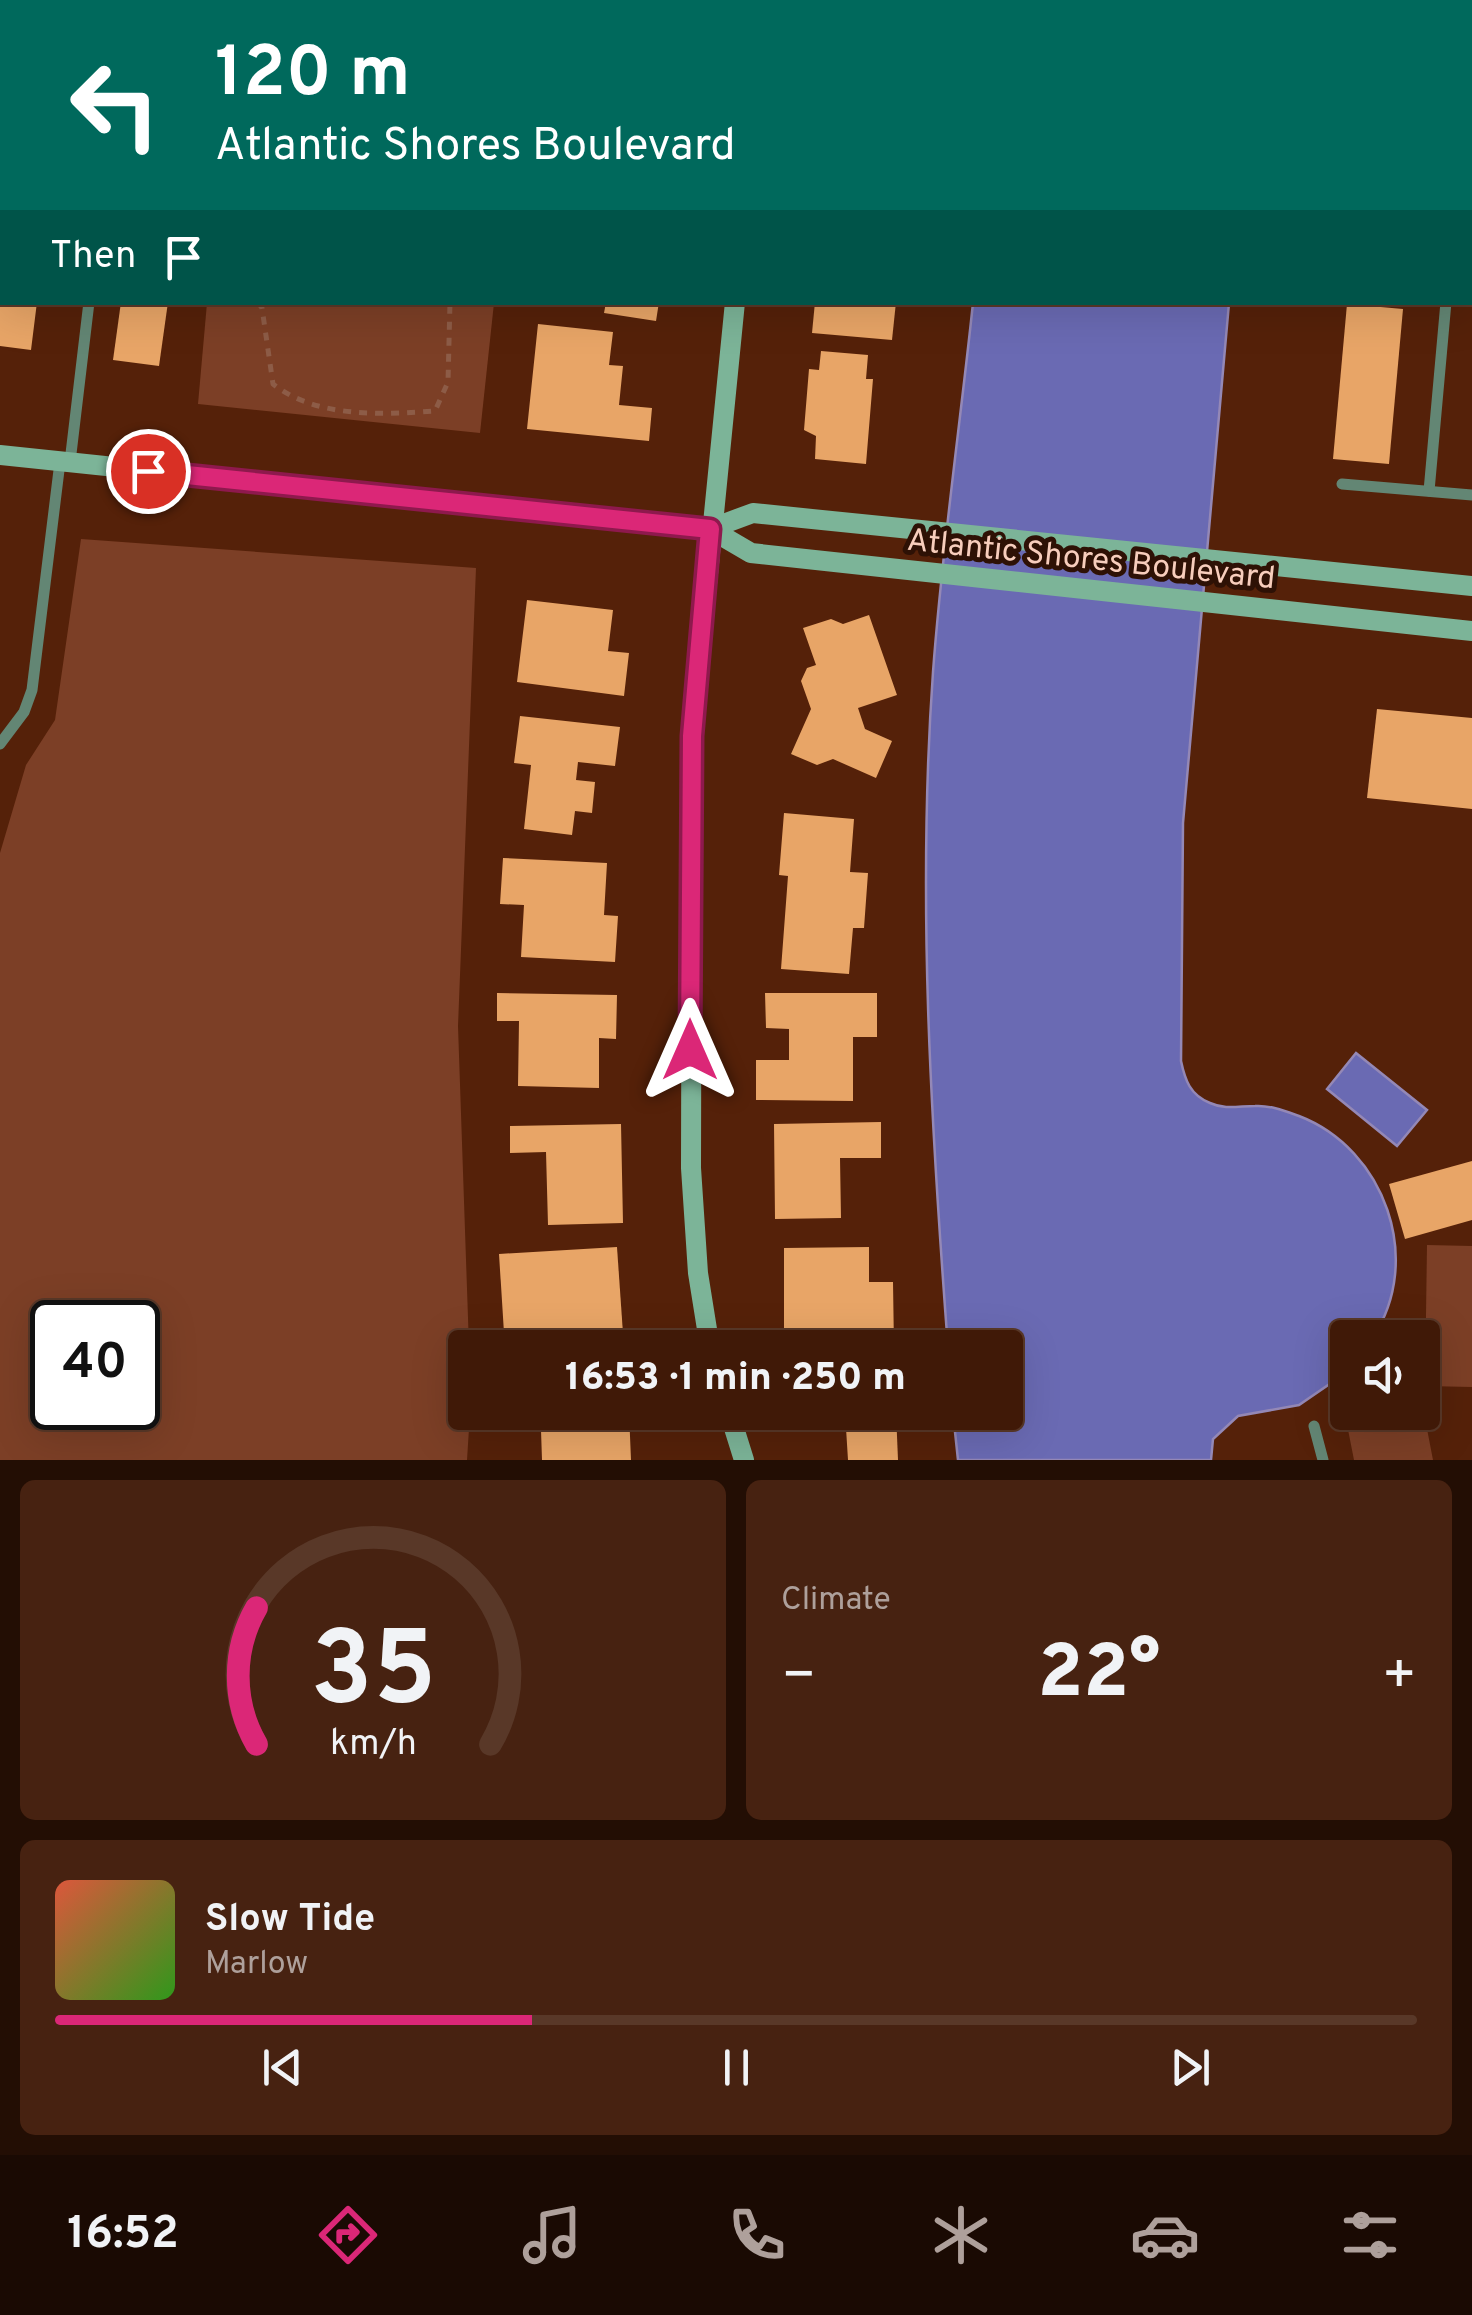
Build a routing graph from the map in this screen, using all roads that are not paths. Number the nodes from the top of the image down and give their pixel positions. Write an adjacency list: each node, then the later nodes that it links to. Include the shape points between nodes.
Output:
1 (89, 305): 5 (lane)
2 (735, 305): 9 (street)
3 (1446, 305): 7 (lane)
4 (0, 456): 5 (street, Atlantic Shores Boulevard)
5 (65, 462): 9 (street, Atlantic Shores Boulevard); 12 (lane, via 32,690)
6 (1342, 484): 7 (lane)
7 (1429, 491): 8 (lane)
8 (1472, 496)
9 (710, 529): 10 (street, Atlantic Shores Boulevard, via 753,513); 11 (street, Atlantic Shores Boulevard, via 751,554); 13 (street, via 692,736 689,893 691,1168)
10 (1472, 586)
11 (1472, 631)
12 (0, 744)
13 (707, 1330)
14 (1314, 1426): 17 (lane)
15 (735, 1430): 16 (street)
16 (744, 1460)
17 (1322, 1460)

